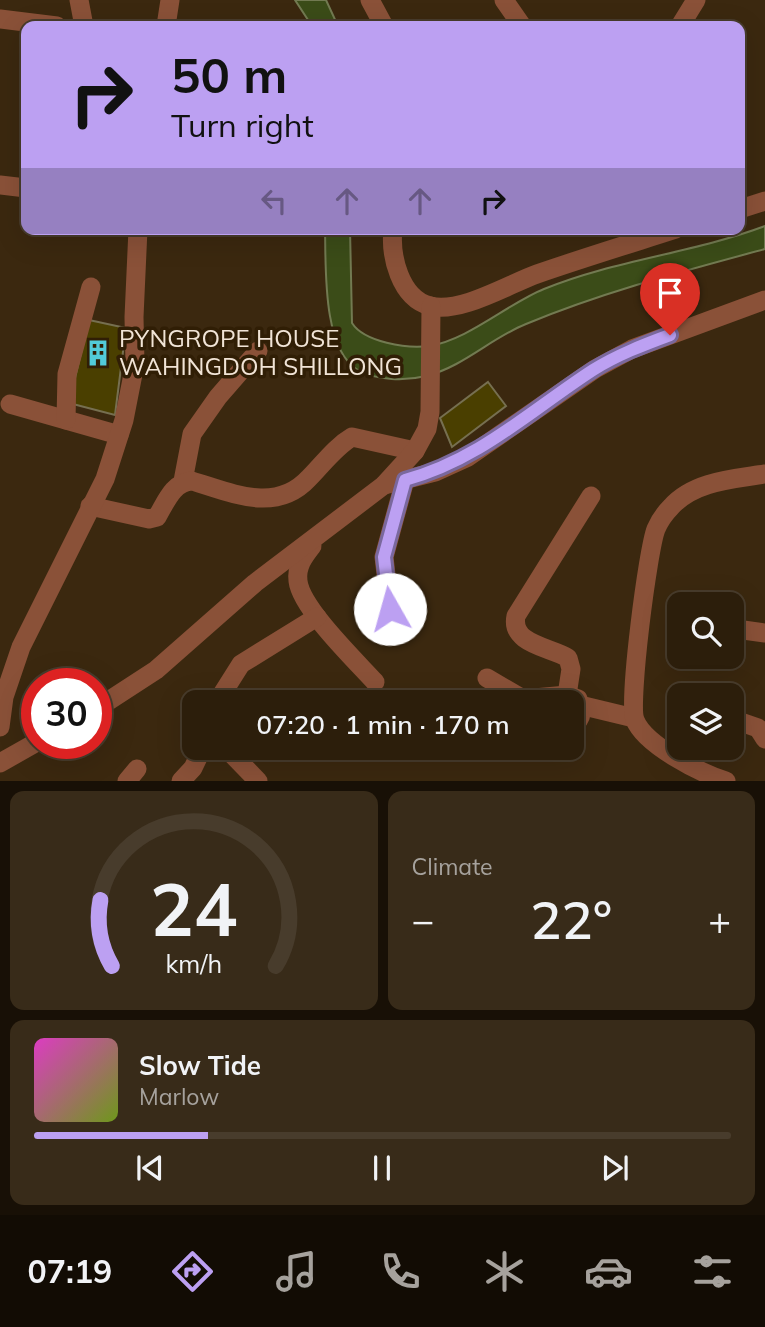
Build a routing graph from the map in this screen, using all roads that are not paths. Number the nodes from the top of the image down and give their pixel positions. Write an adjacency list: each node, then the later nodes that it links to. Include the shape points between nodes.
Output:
1 (79, 0): 7 (street)
2 (170, 0): 8 (street)
3 (370, 0): 9 (street)
4 (504, 0): 10 (street)
5 (696, 0): 11 (street)
6 (0, 19): 12 (street)
7 (83, 21)
8 (167, 21)
9 (381, 21)
10 (519, 21)
11 (683, 21)
12 (21, 22)
13 (0, 185): 14 (street)
14 (21, 187)
15 (765, 201): 16 (street)
16 (745, 207)
17 (138, 235): 26 (street, via 135,364)
18 (393, 235): 22 (street, via 393,254 408,291)
19 (658, 235): 22 (street, via 477,299)
20 (91, 287): 25 (street, via 67,374)
21 (765, 300): 29 (street, via 632,349 595,369 468,457)
22 (431, 306): 27 (street, via 431,396 427,429)
23 (258, 351): 30 (street, via 192,434)
24 (10, 404): 25 (street)
25 (66, 419): 26 (street)
26 (119, 435): 33 (street, via 105,479)
27 (415, 451): 30 (street, via 352,437 296,490 259,500); 31 (street)
28 (765, 474): 46 (street, via 701,487 672,506 656,530 635,660)
29 (405, 480): 31 (street); 35 (street, via 384,557)
30 (183, 481): 33 (street, via 157,517)
31 (384, 485): 34 (street)
32 (591, 496): 43 (street, via 514,624 523,637 568,658)
33 (90, 506): 48 (street, via 21,647)
34 (324, 531): 36 (street, via 298,569 300,590); 44 (street, via 255,583 156,670)
35 (390, 609)
36 (317, 617): 40 (street); 41 (street, via 240,664)
37 (744, 630): 38 (street)
38 (765, 633)
39 (487, 678): 42 (street)
40 (375, 682)
41 (224, 690)
42 (505, 690)
43 (573, 690)
44 (112, 699)
45 (584, 703): 46 (street)
46 (634, 718): 56 (street, via 642,732 681,761)
47 (744, 724): 49 (street, via 758,729)
48 (0, 727)
49 (765, 739)
50 (21, 751): 53 (street)
51 (197, 760): 54 (street)
52 (238, 760): 55 (street)
53 (0, 763)
54 (181, 781)
55 (258, 781)
56 (726, 781)

